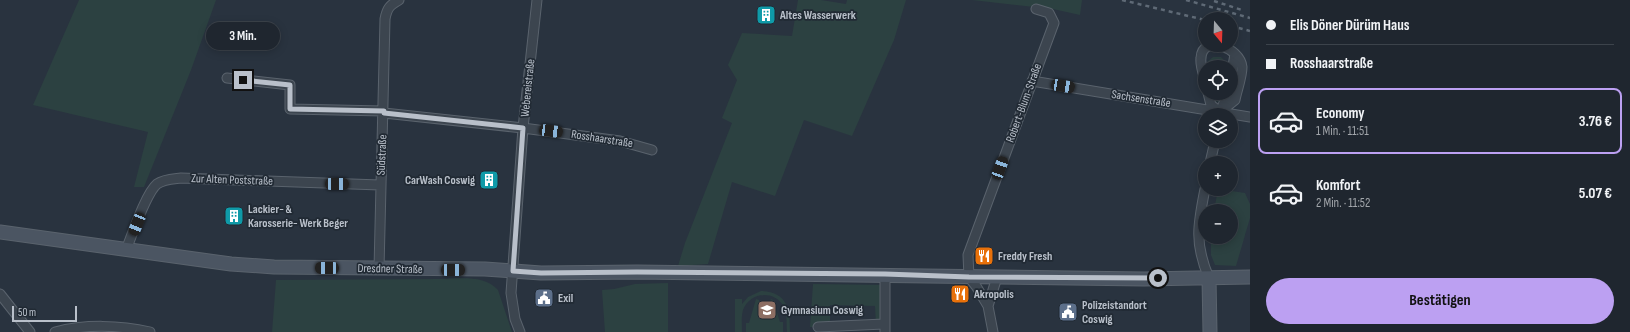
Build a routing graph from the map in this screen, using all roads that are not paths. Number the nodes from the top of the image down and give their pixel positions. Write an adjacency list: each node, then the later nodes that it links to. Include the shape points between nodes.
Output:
1 (399, 0): 3 (street, Südstraße)
2 (537, 0): 15 (street, Webereistraße)
3 (387, 3): 12 (street, Südstraße)
4 (1036, 9): 9 (street, Robert-Blum-Straße, via 1050,12 1054,23)
5 (1235, 54): 6 (street, via 1226,47 1216,45 1204,50); 7 (street); 10 (street, via 1242,66 1235,100)
6 (1201, 60)
7 (1234, 60)
8 (227, 78): 12 (street, Rosshaarstraße, via 290,85 290,109)
9 (1032, 81): 11 (street, Sachsenstraße); 24 (street, Robert-Blum-Straße, via 968,255)
10 (1226, 108)
11 (1198, 109)
12 (384, 112): 15 (street, Rosshaarstraße); 17 (street, Südstraße)
13 (1238, 115): 14 (street, Sachsenstraße)
14 (1250, 117)
15 (523, 128): 16 (street, Rosshaarstraße, via 620,141); 22 (street, Webereistraße)
16 (652, 150)
17 (380, 184): 20 (street, Zur Alten Poststraße, via 181,178 166,180 156,185 147,198); 21 (street, Südstraße)
18 (1204, 196): 27 (street, via 1198,235 1202,262)
19 (0, 232): 20 (main road, Dresdner Straße)
20 (126, 250): 21 (main road, Dresdner Straße, via 231,264)
21 (379, 269): 22 (main road, Dresdner Straße)
22 (513, 271): 23 (main road, Dresdner Straße); 36 (street, Webereistraße, via 511,293 515,320)
23 (885, 274): 24 (main road, Dresdner Straße); 31 (street)
24 (969, 277): 25 (main road, Dresdner Straße); 29 (street)
25 (997, 277): 27 (main road, Dresdner Straße); 29 (street)
26 (1250, 277): 27 (main road, Dresdner Straße)
27 (1209, 278): 38 (main road)
28 (0, 294): 33 (street)
29 (988, 306): 37 (street)
30 (818, 327): 31 (street)
31 (884, 328)
32 (74, 330): 34 (street); 35 (street, via 104,327 135,328)
33 (30, 332)
34 (55, 332)
35 (150, 332)
36 (520, 332)
37 (993, 332)
38 (1210, 332)

